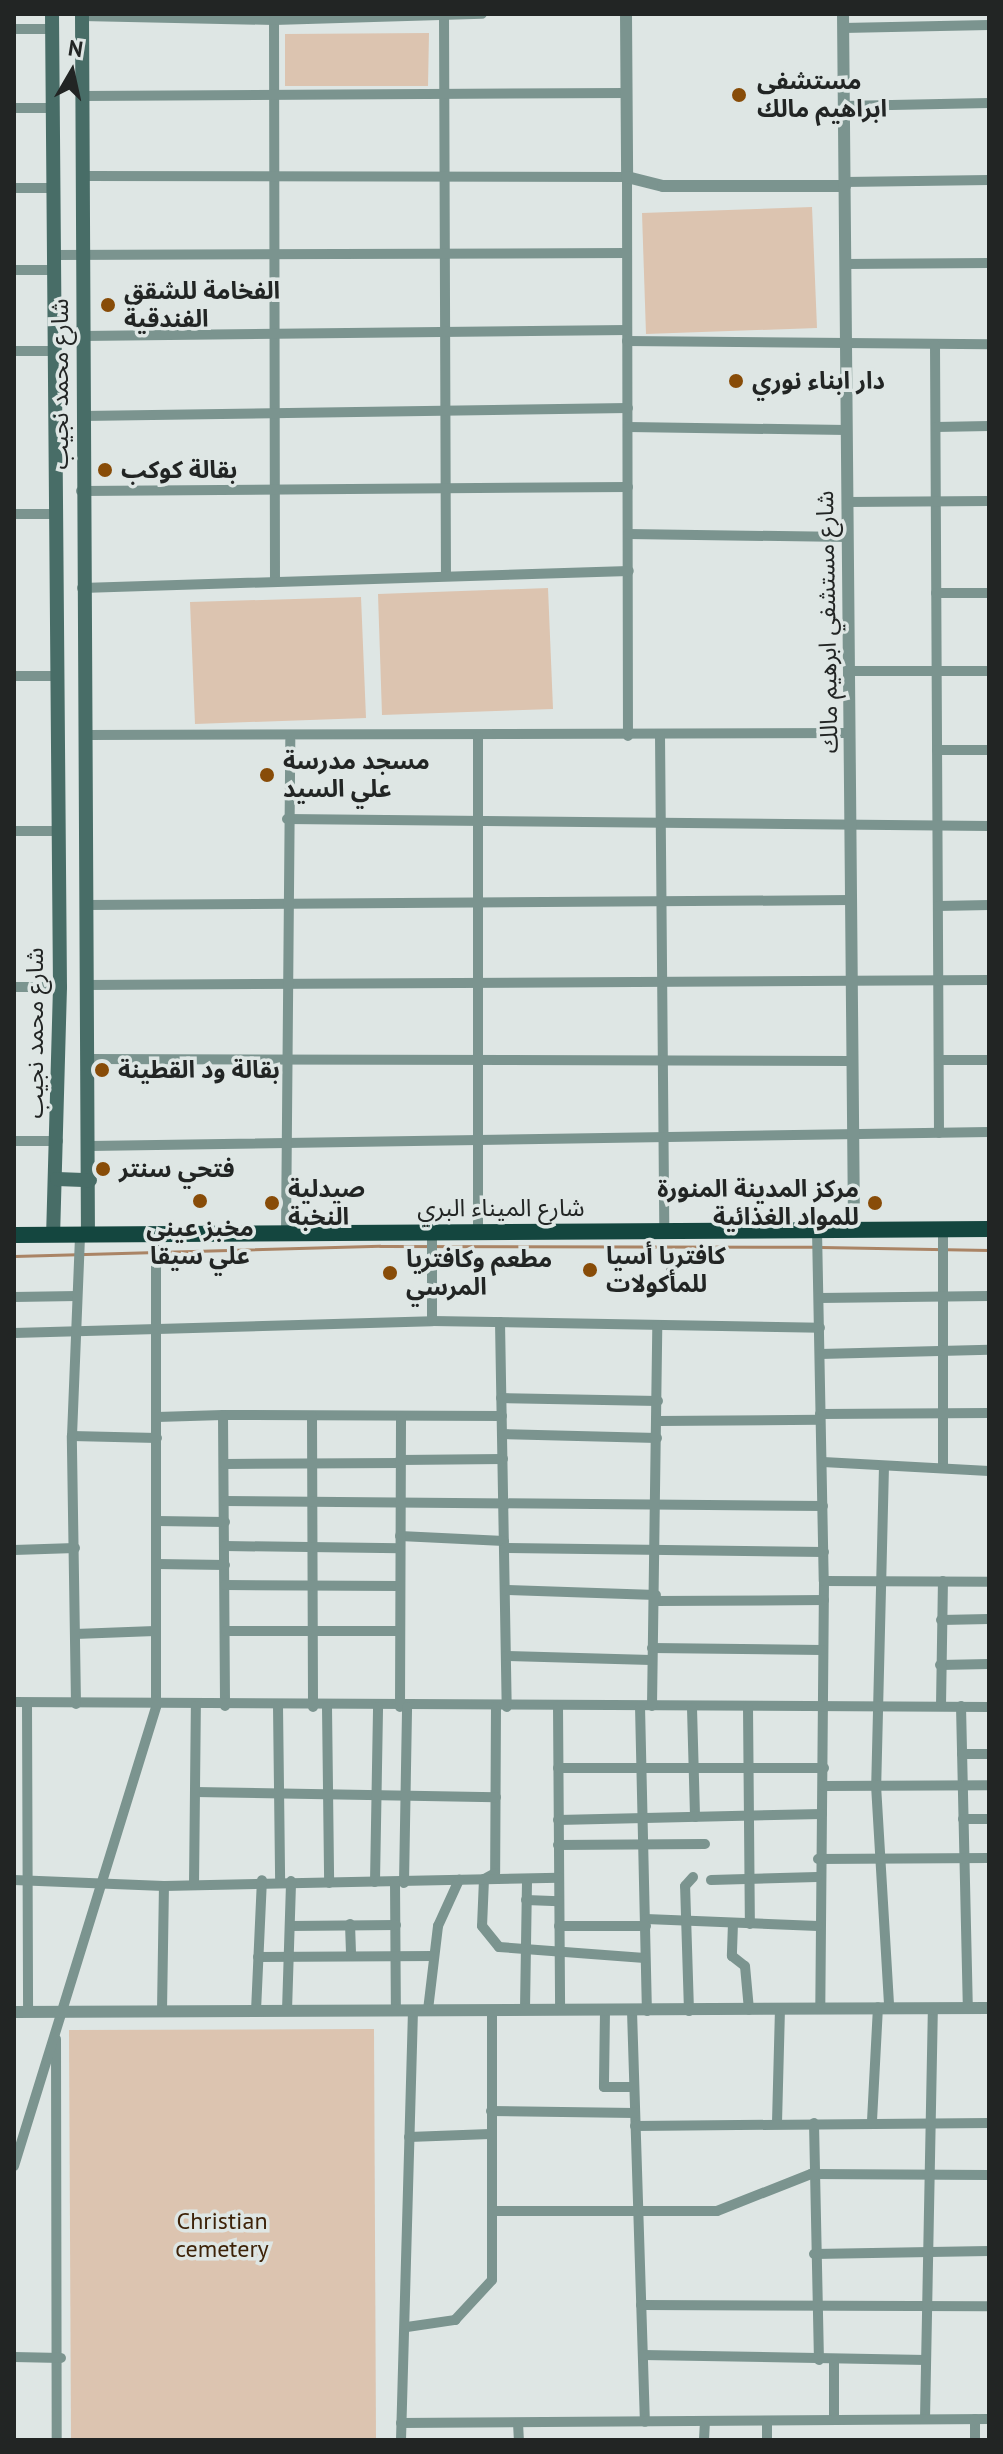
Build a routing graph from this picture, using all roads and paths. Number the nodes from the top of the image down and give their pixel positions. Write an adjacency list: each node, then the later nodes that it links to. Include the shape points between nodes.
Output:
1 (444, 14): 2 (street); 6 (street); 12 (street)
2 (482, 14)
3 (626, 14): 11 (street)
4 (843, 14): 9 (street, شارع مستشفي ابرهيم مالك)
5 (82, 15): 6 (street); 13 (main road, شارع محمد نجيب)
6 (274, 17): 14 (street)
7 (52, 21): 10 (street); 18 (main road, شارع محمد نجيب)
8 (989, 25): 9 (street)
9 (843, 28): 16 (street, شارع مستشفي ابرهيم مالك)
10 (14, 29)
11 (626, 93): 12 (street); 22 (street)
12 (444, 95): 14 (street); 20 (street)
13 (82, 96): 14 (street); 21 (main road, شارع محمد نجيب)
14 (275, 97): 19 (street)
15 (989, 103): 16 (street)
16 (843, 106): 24 (street, شارع مستشفي ابرهيم مالك)
17 (14, 108): 18 (street)
18 (52, 108): 26 (main road, شارع محمد نجيب)
19 (275, 174): 20 (street); 21 (street); 30 (street)
20 (444, 175): 22 (street); 29 (street)
21 (82, 176): 28 (main road, شارع محمد نجيب)
22 (627, 177): 24 (street, via 663,186); 27 (street)
23 (989, 180): 24 (street)
24 (845, 184): 33 (street, شارع مستشفي ابرهيم مالك)
25 (14, 188): 26 (street)
26 (53, 188): 31 (main road, شارع محمد نجيب)
27 (627, 253): 29 (street); 38 (street)
28 (82, 254): 30 (street); 31 (street); 36 (main road, شارع محمد نجيب)
29 (444, 254): 30 (street); 35 (street)
30 (275, 255): 37 (street)
31 (54, 262): 34 (street); 43 (main road, شارع محمد نجيب)
32 (989, 263): 33 (street)
33 (845, 264): 41 (street, شارع مستشفي ابرهيم مالك)
34 (14, 270)
35 (443, 333): 37 (street); 38 (street); 45 (street)
36 (82, 336): 37 (street); 47 (main road, شارع محمد نجيب)
37 (275, 336): 46 (street)
38 (627, 336): 41 (street); 44 (street)
39 (989, 344): 40 (street)
40 (935, 345): 41 (street); 50 (street)
41 (846, 347): 51 (street, شارع مستشفي ابرهيم مالك)
42 (14, 351): 43 (street)
43 (55, 351): 60 (main road, شارع محمد نجيب)
44 (628, 408): 45 (street); 49 (street)
45 (443, 409): 46 (street); 52 (street)
46 (275, 410): 47 (street); 54 (street)
47 (83, 416): 55 (main road, شارع محمد نجيب)
48 (989, 426): 50 (street)
49 (628, 427): 51 (street); 53 (street)
50 (936, 427): 58 (street)
51 (847, 430): 57 (street, شارع مستشفي ابرهيم مالك)
52 (446, 487): 53 (street); 54 (street); 64 (street)
53 (628, 487): 61 (street)
54 (275, 488): 55 (street); 65 (street)
55 (81, 491): 66 (main road, شارع محمد نجيب)
56 (989, 501): 58 (street)
57 (848, 502): 58 (street); 62 (street, شارع مستشفي ابرهيم مالك)
58 (936, 502): 67 (street)
59 (14, 514): 60 (street)
60 (57, 514): 73 (main road, شارع محمد نجيب)
61 (628, 534): 62 (street); 63 (street)
62 (848, 537): 69 (street, شارع مستشفي ابرهيم مالك)
63 (629, 571): 64 (street); 77 (street)
64 (446, 575): 65 (street)
65 (275, 579): 66 (street)
66 (82, 588): 75 (main road, شارع محمد نجيب)
67 (936, 593): 68 (street); 70 (street)
68 (989, 593)
69 (849, 671): 70 (street); 74 (street, شارع مستشفي ابرهيم مالك)
70 (937, 671): 71 (street); 80 (street)
71 (989, 671)
72 (14, 676): 73 (street)
73 (54, 676): 89 (main road, شارع محمد نجيب)
74 (850, 733): 76 (street); 86 (street, شارع مستشفي ابرهيم مالك)
75 (86, 735): 79 (street); 94 (main road, شارع محمد نجيب)
76 (660, 735): 77 (street); 84 (street)
77 (628, 736): 78 (street)
78 (478, 737): 79 (street); 83 (street)
79 (290, 740): 82 (street)
80 (937, 750): 81 (street); 87 (street)
81 (989, 750)
82 (287, 819): 83 (street); 93 (street)
83 (477, 819): 84 (street); 92 (street)
84 (661, 819): 86 (street); 90 (street)
85 (989, 826): 87 (street)
86 (850, 827): 87 (street); 91 (street, شارع مستشفي ابرهيم مالك)
87 (938, 827): 96 (street)
88 (14, 831): 89 (street)
89 (55, 831): 105 (main road, شارع محمد نجيب)
90 (661, 900): 91 (street); 92 (street); 97 (street)
91 (851, 900): 99 (street, شارع مستشفي ابرهيم مالك)
92 (476, 901): 93 (street); 98 (street)
93 (287, 902): 94 (street); 102 (street)
94 (86, 905): 103 (main road, شارع محمد نجيب)
95 (989, 905): 96 (street)
96 (938, 906): 100 (street)
97 (662, 978): 98 (street); 99 (street); 112 (street)
98 (475, 979): 102 (street); 106 (street)
99 (850, 980): 100 (street); 111 (street, شارع مستشفي ابرهيم مالك)
100 (938, 980): 101 (street); 109 (street)
101 (989, 980)
102 (288, 982): 103 (street); 108 (street)
103 (86, 985): 107 (main road, شارع محمد نجيب)
104 (14, 987): 105 (street)
105 (60, 987): 120 (main road, شارع محمد نجيب)
106 (478, 1057): 108 (street); 112 (street); 117 (street)
107 (87, 1059): 108 (street); 121 (main road, شارع محمد نجيب)
108 (286, 1060): 118 (street)
109 (939, 1060): 110 (street); 114 (street)
110 (989, 1060)
111 (853, 1061): 112 (street); 115 (street, شارع مستشفي ابرهيم مالك)
112 (662, 1062): 116 (street)
113 (989, 1132): 114 (street)
114 (939, 1133): 115 (street)
115 (854, 1134): 116 (street); 127 (street, شارع مستشفي ابرهيم مالك)
116 (662, 1136): 117 (street); 128 (street)
117 (477, 1138): 118 (street); 130 (street)
118 (287, 1140): 121 (street); 133 (street)
119 (14, 1141): 120 (street)
120 (58, 1141): 122 (main road, شارع محمد نجيب)
121 (90, 1146): 123 (main road, شارع محمد نجيب)
122 (57, 1179): 123 (main road); 135 (main road, شارع محمد نجيب)
123 (90, 1180): 131 (main road, شارع محمد نجيب)
124 (943, 1229): 125 (highway, شارع الميناء البري); 127 (highway, شارع الميناء البري); 139 (street)
125 (989, 1229)
126 (817, 1230): 127 (highway, شارع الميناء البري); 128 (highway, شارع الميناء البري); 140 (street)
127 (854, 1230)
128 (664, 1231): 130 (highway, شارع الميناء البري)
129 (432, 1232): 130 (highway, شارع الميناء البري); 133 (highway, شارع الميناء البري); 141 (street)
130 (478, 1232)
131 (84, 1234): 132 (highway, شارع الميناء البري); 135 (highway, شارع الميناء البري); 136 (street)
132 (156, 1234): 133 (highway, شارع الميناء البري); 144 (street)
133 (286, 1234)
134 (14, 1235): 135 (highway, شارع الميناء البري)
135 (53, 1235)
136 (77, 1296): 138 (street); 147 (street)
137 (989, 1296): 139 (street)
138 (14, 1297)
139 (947, 1297): 140 (street); 149 (street)
140 (819, 1298): 145 (street)
141 (432, 1321): 142 (street); 144 (street)
142 (500, 1322): 143 (street); 151 (street)
143 (657, 1325): 145 (street); 152 (street)
144 (157, 1327): 147 (street); 159 (street)
145 (820, 1328): 150 (street)
146 (14, 1333): 147 (street)
147 (76, 1333): 163 (street)
148 (989, 1350): 149 (street)
149 (948, 1351): 150 (street); 154 (street)
150 (820, 1354): 160 (street)
151 (501, 1398): 152 (street); 158 (street)
152 (658, 1401): 161 (street)
153 (989, 1413): 154 (street)
154 (946, 1414): 160 (street); 172 (street)
155 (223, 1415): 156 (street); 159 (street); 170 (street)
156 (312, 1416): 157 (street); 169 (street)
157 (401, 1416): 158 (street); 167 (street)
158 (502, 1416): 162 (street)
159 (157, 1417): 164 (street)
160 (820, 1417): 161 (street); 168 (street)
161 (658, 1421): 165 (street)
162 (502, 1434): 165 (street); 166 (street)
163 (72, 1436): 164 (street); 186 (street)
164 (157, 1438): 180 (street)
165 (657, 1438): 178 (street)
166 (503, 1459): 167 (street); 174 (street)
167 (400, 1461): 169 (street); 177 (street)
168 (823, 1462): 171 (street); 179 (street)
169 (313, 1463): 170 (street); 176 (street)
170 (225, 1464): 175 (street)
171 (884, 1466): 172 (street); 193 (street)
172 (943, 1467): 173 (street)
173 (989, 1471)
174 (504, 1500): 177 (street); 178 (street); 183 (street)
175 (225, 1501): 176 (street); 181 (street)
176 (314, 1501): 177 (street); 185 (street)
177 (400, 1501): 182 (street)
178 (654, 1505): 179 (street); 188 (street)
179 (823, 1506): 189 (street)
180 (157, 1521): 181 (street); 190 (street)
181 (225, 1522): 184 (street)
182 (400, 1542): 183 (street); 185 (street); 198 (street)
183 (504, 1545): 188 (street); 199 (street)
184 (225, 1546): 185 (street); 191 (street)
185 (314, 1547): 197 (street)
186 (75, 1548): 187 (street); 208 (street)
187 (14, 1550)
188 (655, 1550): 189 (street); 200 (street)
189 (824, 1552): 192 (street)
190 (157, 1564): 191 (street); 204 (street)
191 (225, 1565): 196 (street)
192 (824, 1581): 193 (street); 201 (street)
193 (879, 1581): 194 (street); 218 (street)
194 (943, 1581): 195 (street); 203 (street)
195 (989, 1582)
196 (225, 1585): 197 (street); 205 (street)
197 (314, 1586): 198 (street); 206 (street)
198 (400, 1586): 207 (street)
199 (505, 1590): 200 (street); 211 (street)
200 (656, 1598): 201 (street); 209 (street)
201 (824, 1600): 210 (street)
202 (989, 1619): 203 (street)
203 (941, 1620): 214 (street)
204 (155, 1631): 208 (street); 219 (street)
205 (226, 1631): 206 (street); 221 (street)
206 (314, 1631): 207 (street); 227 (street)
207 (400, 1631): 230 (street)
208 (75, 1634): 217 (street)
209 (652, 1648): 210 (street); 212 (street)
210 (822, 1650): 233 (street)
211 (506, 1656): 212 (street); 231 (street)
212 (651, 1660): 224 (street)
213 (989, 1664): 214 (street)
214 (940, 1665): 225 (street)
215 (14, 1702): 216 (street)
216 (27, 1703): 217 (street); 237 (street)
217 (76, 1704): 219 (street)
218 (877, 1705): 225 (street); 233 (street); 245 (street)
219 (156, 1706): 220 (street); 282 (street)
220 (196, 1706): 221 (street); 251 (street)
221 (225, 1706): 222 (street)
222 (278, 1706): 227 (street); 252 (street)
223 (558, 1706): 224 (street); 231 (street); 240 (street)
224 (646, 1706): 235 (street); 242 (street)
225 (941, 1706): 226 (street)
226 (961, 1706): 234 (street); 238 (street)
227 (313, 1707): 228 (street)
228 (327, 1707): 229 (street); 254 (street)
229 (378, 1707): 230 (street); 255 (street)
230 (404, 1707): 231 (street); 256 (street)
231 (501, 1707): 253 (street)
232 (748, 1707): 233 (street); 235 (street); 243 (street)
233 (824, 1707): 241 (street)
234 (989, 1707)
235 (692, 1708): 244 (street)
236 (14, 1753): 237 (street)
237 (27, 1753): 250 (street)
238 (962, 1754): 239 (street); 248 (street)
239 (989, 1754)
240 (558, 1768): 242 (street); 263 (street)
241 (824, 1768): 243 (street); 247 (street)
242 (641, 1769): 244 (street); 259 (street)
243 (749, 1771): 244 (street); 257 (street)
244 (693, 1773): 260 (street)
245 (876, 1785): 247 (street); 248 (street); 270 (street)
246 (989, 1785): 248 (street)
247 (824, 1786): 258 (street)
248 (963, 1786): 261 (street)
249 (14, 1791): 250 (street)
250 (27, 1791): 277 (street)
251 (195, 1792): 252 (street); 286 (street)
252 (279, 1797): 254 (street); 281 (street)
253 (496, 1797): 256 (street); 275 (street, via 495,1873)
254 (327, 1799): 255 (street); 285 (street)
255 (377, 1801): 256 (street); 283 (street)
256 (405, 1801): 284 (street)
257 (749, 1814): 258 (street); 260 (street); 271 (street)
258 (822, 1814): 268 (street)
259 (639, 1817): 260 (street); 263 (street); 264 (street)
260 (695, 1817)
261 (963, 1819): 262 (street); 269 (street)
262 (989, 1819)
263 (558, 1820): 266 (street)
264 (640, 1844): 265 (street); 266 (street); 290 (street)
265 (705, 1844)
266 (558, 1845): 274 (street)
267 (989, 1858): 269 (street)
268 (818, 1859): 270 (street); 273 (street)
269 (964, 1859): 270 (street); 308 (street)
270 (880, 1860): 307 (street)
271 (750, 1876): 273 (street); 280 (street); 294 (street)
272 (693, 1877): 291 (street, via 685,1886)
273 (817, 1877): 298 (street)
274 (559, 1878): 276 (street); 289 (street)
275 (484, 1879): 276 (street); 279 (street); 300 (street, via 482,1926 499,1947)
276 (527, 1879): 288 (street)
277 (20, 1880): 282 (street); 328 (street)
278 (262, 1880): 281 (street); 286 (street); 304 (street)
279 (459, 1880): 284 (street); 303 (street)
280 (711, 1880)
281 (286, 1881): 285 (street); 296 (street)
282 (102, 1882): 287 (street); 329 (street)
283 (375, 1882): 284 (street); 285 (street)
284 (400, 1882): 295 (street)
285 (329, 1883)
286 (194, 1885): 287 (street)
287 (164, 1886): 317 (street)
288 (526, 1900): 289 (street); 300 (street)
289 (559, 1901): 297 (street)
290 (646, 1923): 291 (street); 297 (street); 305 (street)
291 (690, 1923): 292 (street); 325 (street)
292 (733, 1923): 294 (street); 316 (street, via 732,1956 745,1966)
293 (350, 1924): 295 (street); 296 (street); 301 (street)
294 (750, 1924): 298 (street)
295 (396, 1925): 302 (street)
296 (290, 1926): 306 (street)
297 (559, 1926): 299 (street)
298 (818, 1926): 311 (street)
299 (559, 1950): 300 (street); 305 (street); 315 (street)
300 (524, 1951): 310 (street)
301 (351, 1956): 302 (street); 306 (street)
302 (395, 1956): 303 (street); 320 (street)
303 (433, 1956): 313 (street)
304 (258, 1957): 306 (street); 318 (street)
305 (645, 1958): 324 (street)
306 (289, 1959): 319 (street)
307 (884, 2007): 311 (street); 312 (street); 334 (street)
308 (968, 2008): 309 (street); 312 (street)
309 (989, 2008)
310 (525, 2009): 314 (street); 315 (street)
311 (820, 2009): 326 (street)
312 (933, 2009): 337 (street)
313 (428, 2010): 314 (street); 321 (street)
314 (492, 2010): 332 (street)
315 (560, 2010): 322 (street)
316 (749, 2010): 325 (street); 326 (street)
317 (162, 2011): 318 (street); 329 (street)
318 (256, 2011): 319 (street)
319 (287, 2011): 320 (street)
320 (396, 2011): 321 (street)
321 (413, 2011): 341 (street)
322 (605, 2011): 323 (street); 331 (street, via 604,2087)
323 (632, 2011): 324 (street); 331 (street)
324 (647, 2011): 325 (street)
325 (689, 2011)
326 (780, 2011): 335 (street)
327 (14, 2012): 328 (street)
328 (28, 2012): 329 (street)
329 (61, 2013): 330 (street)
330 (55, 2034): 342 (street); 358 (street)
331 (634, 2087): 333 (street)
332 (491, 2111): 333 (street); 340 (street)
333 (635, 2113): 339 (street)
334 (872, 2121): 336 (street); 337 (street)
335 (777, 2123): 336 (street); 339 (street)
336 (814, 2123): 343 (street)
337 (930, 2123): 338 (street); 345 (street)
338 (989, 2123)
339 (635, 2126): 347 (street)
340 (490, 2134): 341 (street); 346 (street)
341 (409, 2137): 355 (street)
342 (14, 2165)
343 (811, 2174): 345 (street); 347 (street, via 728,2210); 350 (street)
344 (989, 2175): 345 (street)
345 (929, 2176): 349 (street)
346 (494, 2211): 347 (street); 355 (street, via 492,2280 455,2320)
347 (639, 2212): 351 (street)
348 (989, 2251): 349 (street)
349 (928, 2252): 350 (street); 354 (street)
350 (814, 2254): 353 (street)
351 (641, 2305): 353 (street); 356 (street)
352 (989, 2306): 354 (street)
353 (820, 2308): 354 (street); 359 (street)
354 (927, 2309): 361 (street)
355 (407, 2327): 369 (street)
356 (643, 2355): 359 (street); 368 (street)
357 (14, 2357): 358 (street)
358 (61, 2358): 371 (street)
359 (819, 2360): 360 (street)
360 (834, 2360): 361 (street); 365 (street)
361 (926, 2360): 362 (street)
362 (925, 2419): 363 (street); 365 (street)
363 (975, 2419): 364 (street); 376 (street)
364 (989, 2419)
365 (834, 2420): 367 (street)
366 (705, 2421): 367 (street); 368 (street); 374 (street)
367 (767, 2421): 375 (street)
368 (645, 2422): 370 (street)
369 (401, 2423): 370 (street); 372 (street)
370 (518, 2423): 373 (street)
371 (57, 2440)
372 (401, 2440)
373 (519, 2440)
374 (704, 2440)
375 (767, 2440)
376 (975, 2440)

